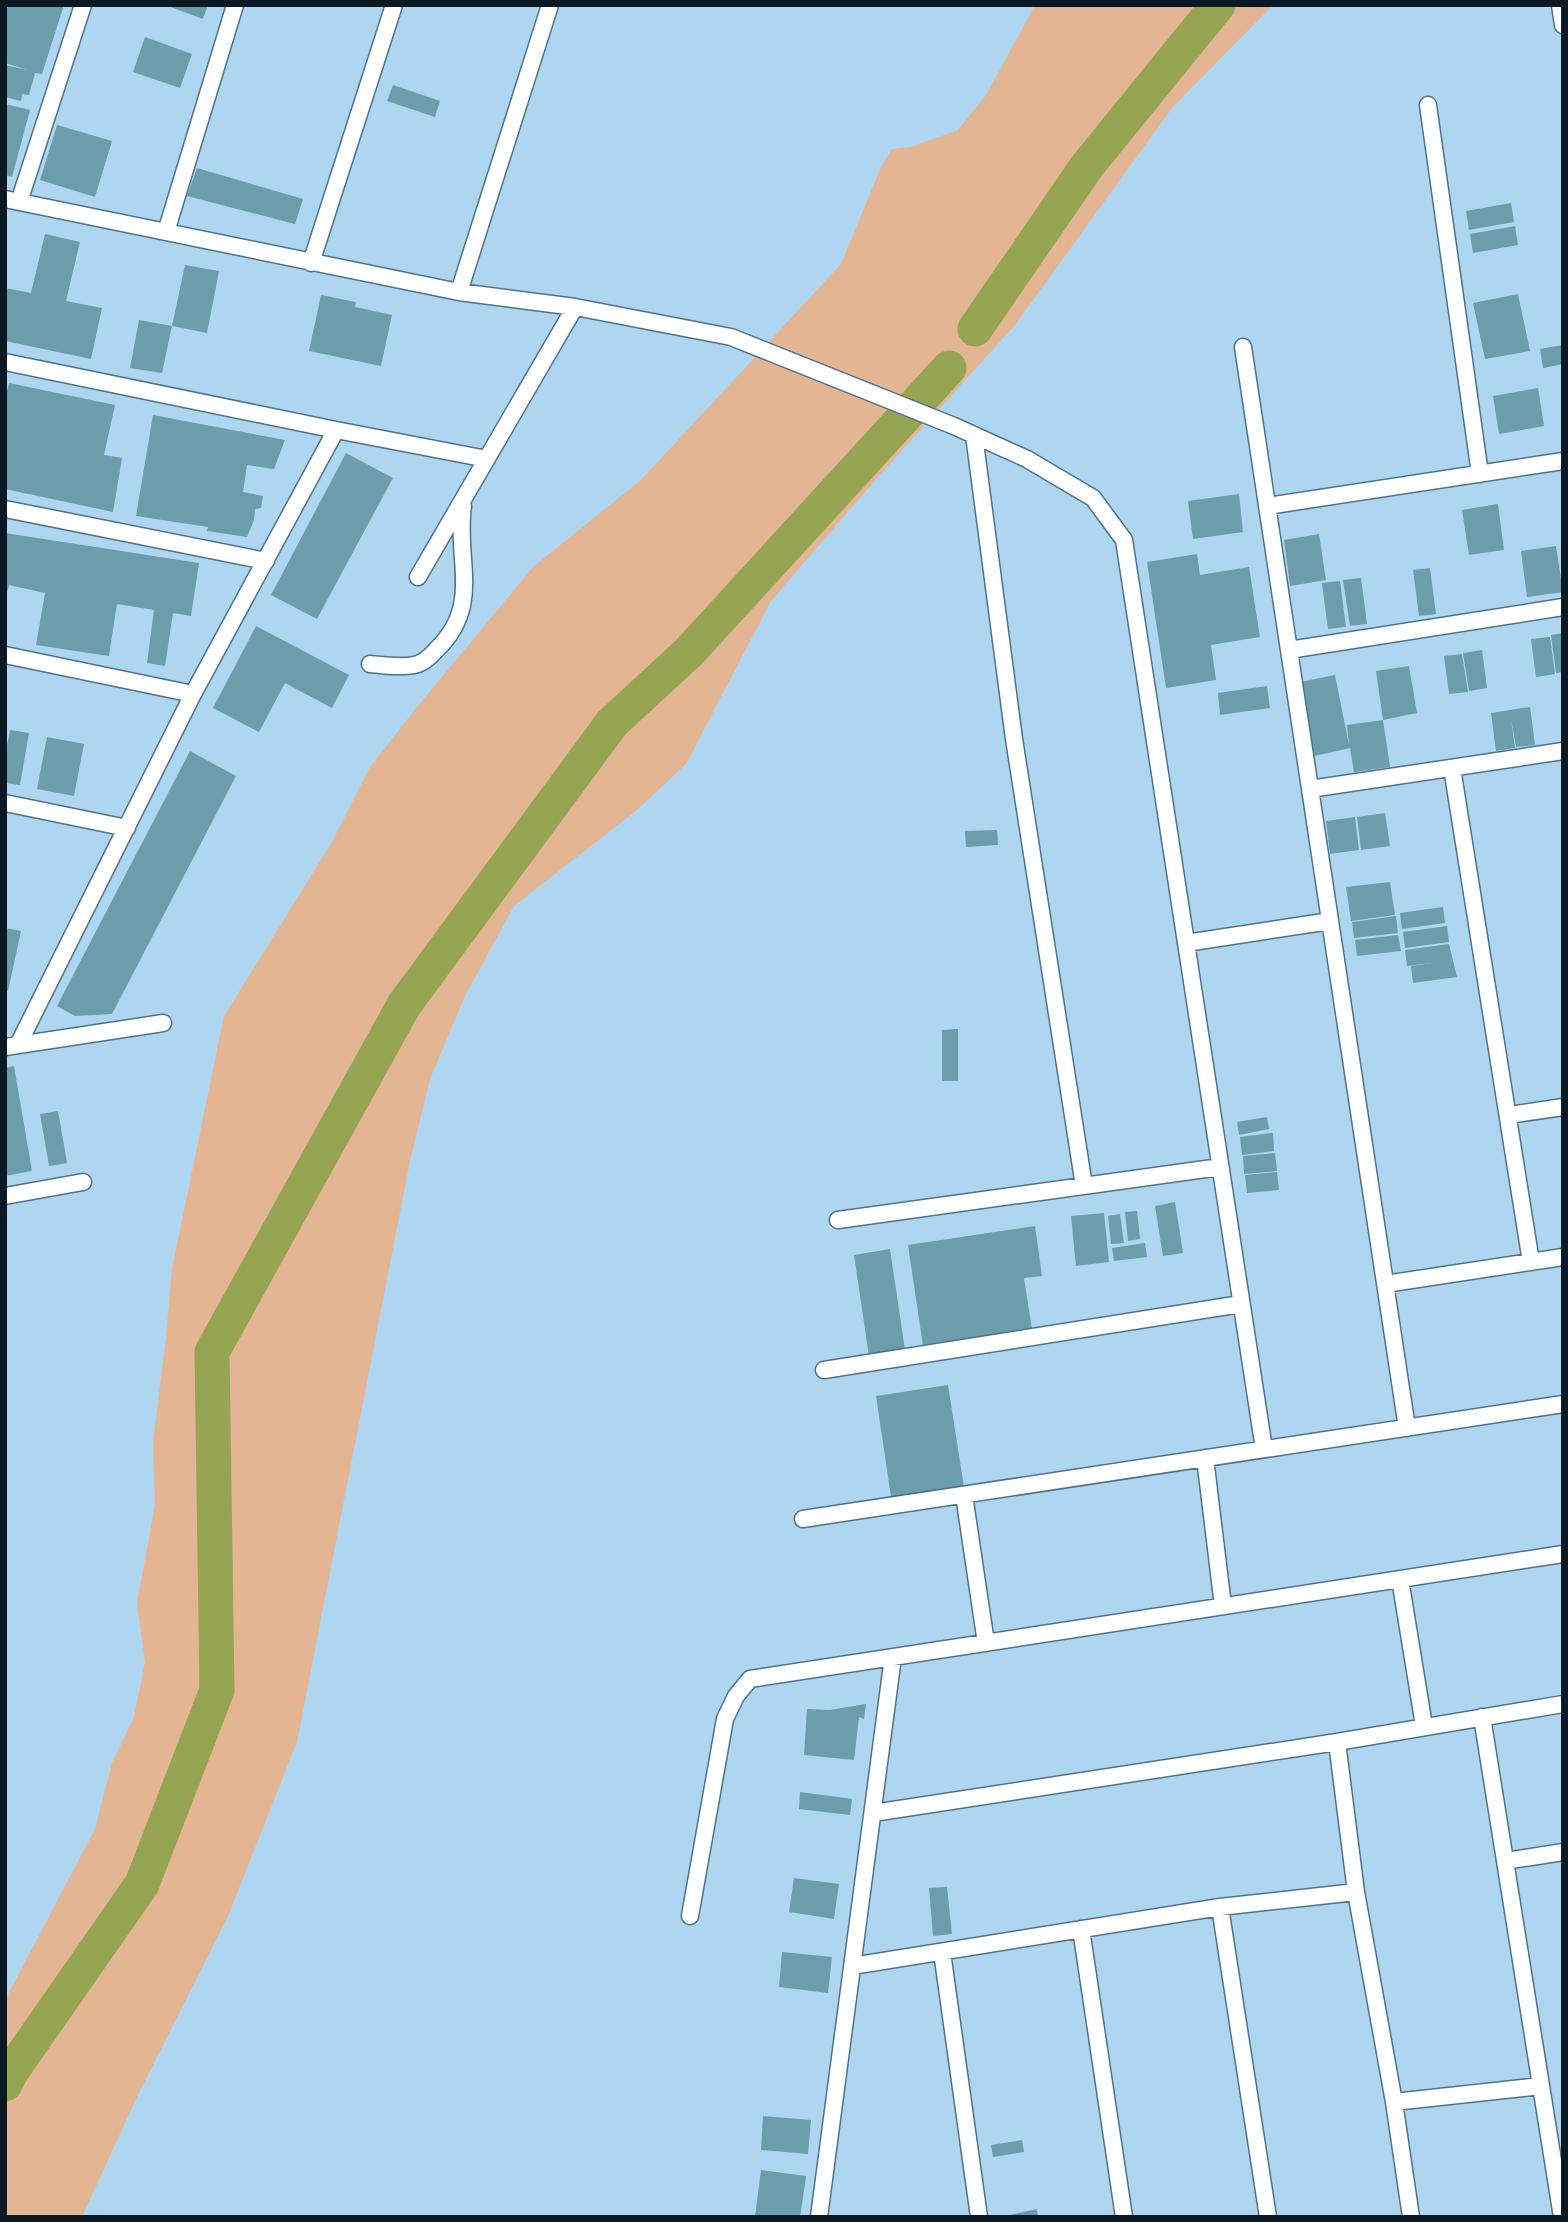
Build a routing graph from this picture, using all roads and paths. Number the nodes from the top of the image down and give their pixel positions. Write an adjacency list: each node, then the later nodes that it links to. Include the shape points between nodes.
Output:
1 (83, 5): 8 (street)
2 (235, 5): 9 (street)
3 (394, 5): 10 (street)
4 (550, 5): 11 (street)
5 (1560, 5): 6 (street)
6 (1563, 25)
7 (1428, 105): 19 (street)
8 (12, 200): 9 (street)
9 (166, 232): 10 (street)
10 (311, 263): 11 (street)
11 (459, 292): 12 (street)
12 (575, 307): 16 (street, via 731,337); 17 (street)
13 (1243, 347): 21 (street)
14 (5, 362): 15 (street)
15 (336, 430): 17 (street); 23 (street)
16 (974, 435): 36 (street, via 1027,459 1093,498 1124,540); 43 (street, via 1014,739)
17 (487, 459): 20 (street)
18 (1563, 461): 19 (street)
19 (1479, 474): 21 (street)
20 (464, 500): 24 (street); 28 (street, via 460,526 464,602 448,639 415,665)
21 (1267, 506): 26 (street)
22 (5, 509): 23 (street)
23 (266, 561): 29 (street)
24 (418, 577)
25 (1563, 607): 26 (street)
26 (1289, 650): 32 (street)
27 (5, 655): 29 (street)
28 (370, 664)
29 (193, 694): 34 (street)
30 (1563, 751): 31 (street)
31 (1452, 768): 32 (street); 40 (street)
32 (1310, 789): 35 (street)
33 (5, 803): 34 (street)
34 (127, 828): 38 (street)
35 (1330, 921): 36 (street); 48 (street)
36 (1186, 943): 41 (street)
37 (163, 1023): 38 (street)
38 (11, 1046)
39 (1563, 1107): 40 (street)
40 (1508, 1115): 47 (street)
41 (1220, 1167): 43 (street); 49 (street)
42 (83, 1182): 44 (street)
43 (1084, 1186): 45 (street)
44 (5, 1196)
45 (838, 1220)
46 (1563, 1256): 47 (street)
47 (1531, 1262): 48 (street)
48 (1385, 1284): 52 (street)
49 (1241, 1304): 50 (street); 53 (street)
50 (824, 1370)
51 (1563, 1404): 52 (street)
52 (1406, 1428): 53 (street)
53 (1264, 1449): 54 (street)
54 (1205, 1458): 55 (street); 59 (street)
55 (964, 1495): 56 (street); 60 (street)
56 (803, 1519)
57 (1563, 1554): 58 (street)
58 (1400, 1579): 59 (street); 64 (street)
59 (1223, 1606): 60 (street)
60 (986, 1643): 61 (street)
61 (893, 1657): 66 (street); 71 (street, via 750,1679 736,1696 725,1719)
62 (1563, 1704): 63 (street)
63 (1482, 1717): 64 (street); 68 (street)
64 (1424, 1726): 65 (street)
65 (1337, 1742): 66 (street); 69 (street)
66 (873, 1813): 74 (street)
67 (1563, 1852): 68 (street)
68 (1506, 1861): 75 (street)
69 (1356, 1892): 70 (street); 76 (street)
70 (1220, 1907): 72 (street); 80 (street)
71 (690, 1916)
72 (1081, 1929): 73 (street); 79 (street)
73 (942, 1952): 74 (street); 78 (street)
74 (852, 1966): 77 (street)
75 (1541, 2086): 76 (street); 82 (street)
76 (1394, 2102): 81 (street)
77 (819, 2217)
78 (979, 2217)
79 (1124, 2217)
80 (1268, 2217)
81 (1411, 2217)
82 (1562, 2217)

